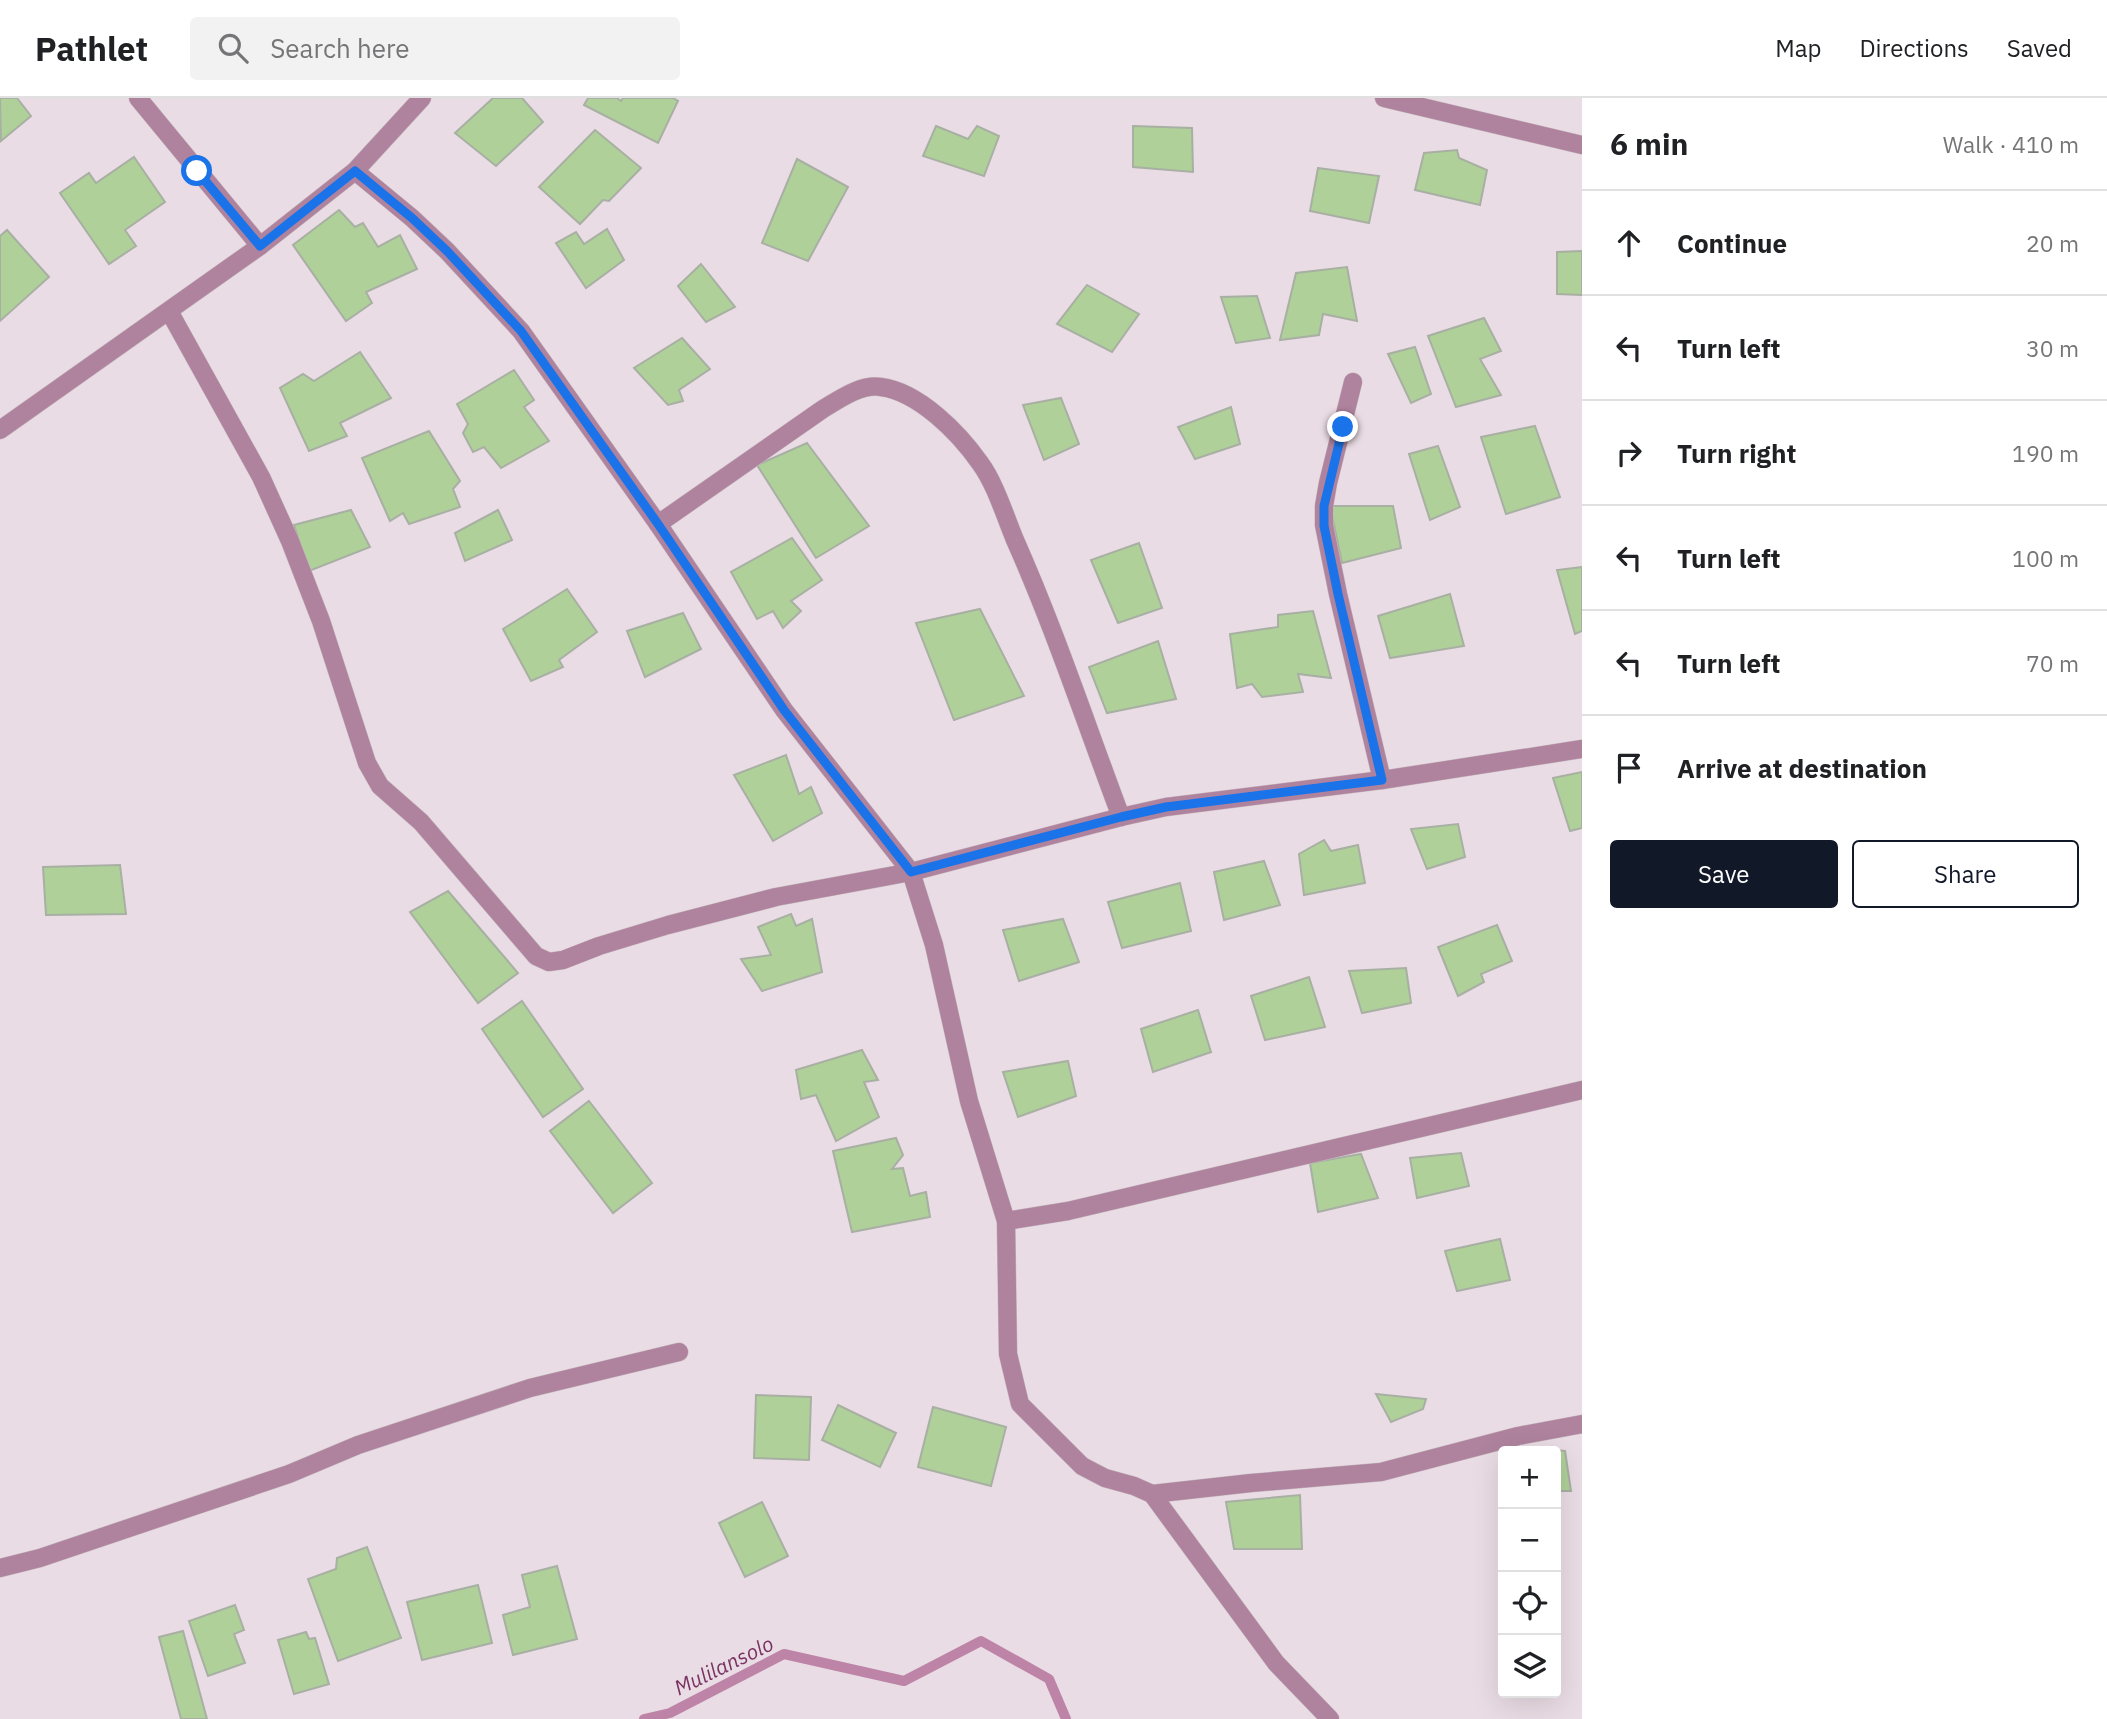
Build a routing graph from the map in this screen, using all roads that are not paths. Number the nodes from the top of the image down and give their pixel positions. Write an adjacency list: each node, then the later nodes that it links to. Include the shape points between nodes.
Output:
1 (138, 98): 7 (street)
2 (422, 98): 6 (street)
3 (1384, 98): 4 (street)
4 (1438, 104): 5 (street)
5 (1582, 145)
6 (355, 171): 7 (street); 11 (street, via 438,243 521,331)
7 (260, 246): 8 (street)
8 (169, 310): 10 (street); 15 (street, via 261,477 290,541 367,763 380,786 421,822 536,956 563,960 749,904)
9 (1353, 382): 13 (street, via 1328,483 1324,526)
10 (0, 430)
11 (658, 524): 14 (street, via 863,388 897,391 925,408 956,432 982,465 1042,601); 15 (street, via 784,710)
12 (1582, 749): 13 (street)
13 (1382, 780): 14 (street, via 1166,807)
14 (1121, 817): 15 (street)
15 (911, 872): 17 (street, via 934,945 969,1101)
16 (1582, 1090): 17 (street, via 1068,1211)
17 (1006, 1221): 20 (street, via 1008,1354 1020,1404 1082,1466)
18 (680, 1352): 21 (street, via 530,1388 358,1445 276,1479)
19 (1582, 1424): 20 (street, via 1381,1472)
20 (1152, 1494): 22 (street, via 1276,1663)
21 (0, 1568)
22 (1331, 1719)

